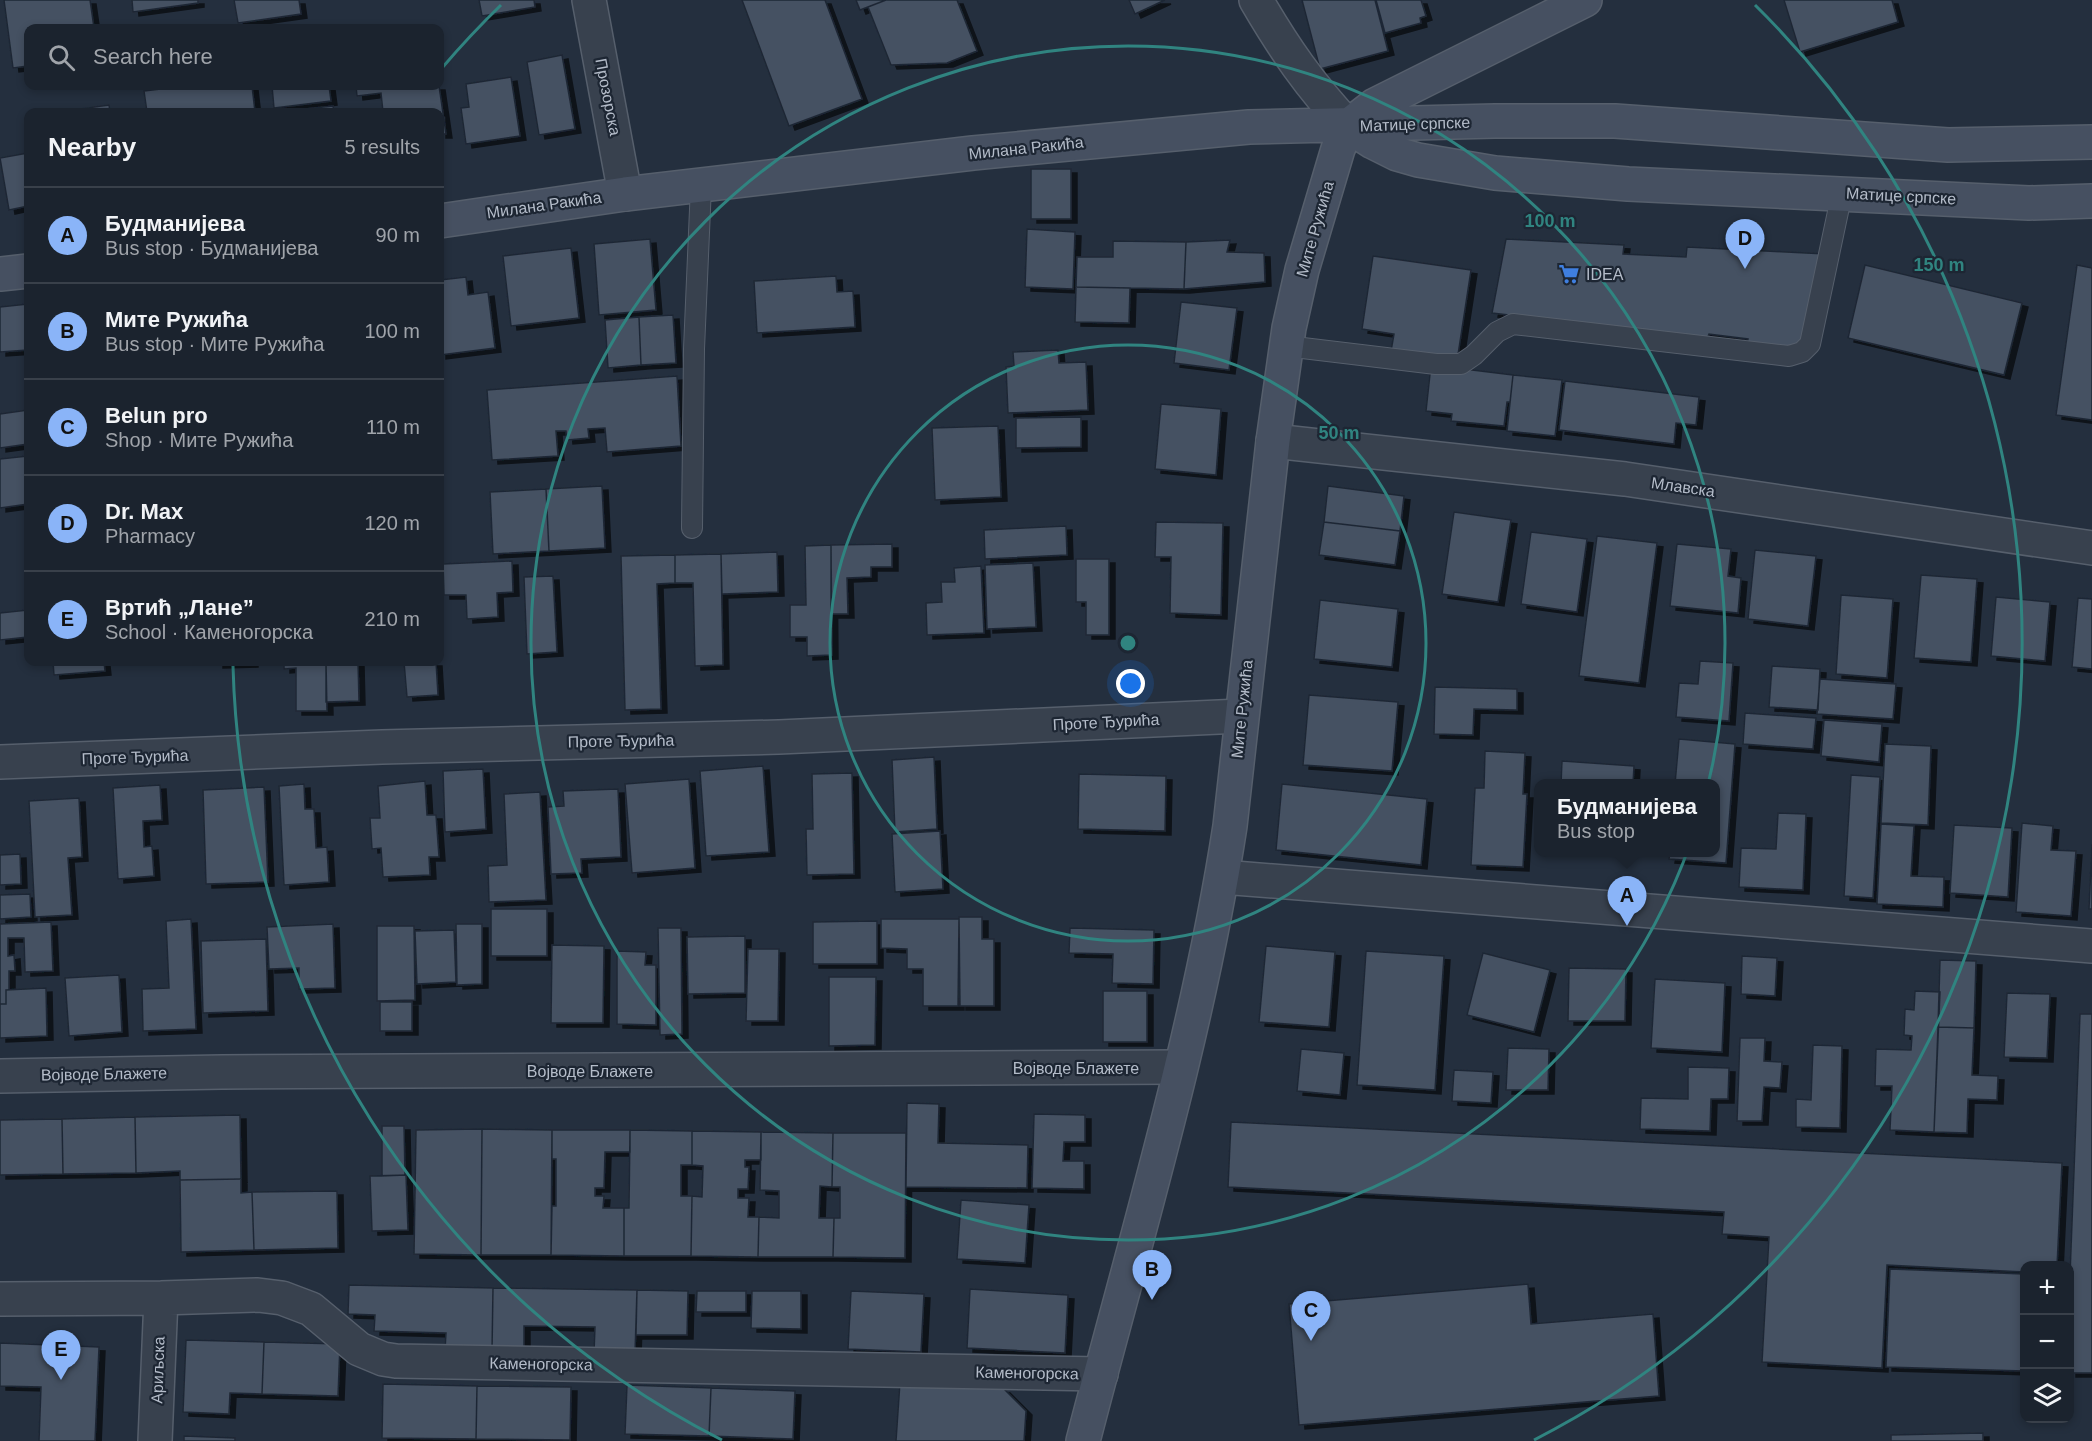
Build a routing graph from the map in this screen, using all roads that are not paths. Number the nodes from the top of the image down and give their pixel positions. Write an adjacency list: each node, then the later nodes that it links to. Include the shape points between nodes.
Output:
1 (589, 0): 8 (street, Прозорска)
2 (1256, 0): 4 (street, via 1307,79)
3 (1585, 0): 4 (main road, via 1375,105)
4 (1348, 126): 5 (main road, Матице српске, via 1615,121 1948,144); 6 (main road, Милана Ракића, via 1250,127 1113,139); 7 (main road, Матице српске, via 1397,154 1495,172 1628,184); 13 (main road, Мите Ружића, via 1321,202)
5 (2092, 142)
6 (701, 186): 8 (main road, Милана Ракића); 15 (lane)
7 (1842, 193): 9 (main road, Матице српске, via 2029,203); 13 (lane, via 1810,344 1789,356 1513,324 1497,332 1461,364)
8 (625, 194): 10 (main road, Милана Ракића)
9 (2092, 201)
10 (444, 220)
11 (24, 271): 12 (main road)
12 (0, 274)
13 (1286, 346): 14 (main road, Мите Ружића)
14 (1273, 441): 16 (street, Млавска, via 1625,479); 17 (main road, Мите Ружића)
15 (692, 528)
16 (2092, 548)
17 (1241, 716): 18 (street, Проте Ђурића, via 779,737); 19 (main road, Мите Ружића)
18 (0, 762)
19 (1222, 877): 20 (street); 21 (main road, Мите Ружића)
20 (2092, 946)
21 (1180, 1067): 22 (street, Војводе Блажете); 25 (main road, Мите Ружића)
22 (0, 1076)
23 (161, 1298): 24 (street, Каменогорска); 25 (street, Каменогорска, via 282,1298 311,1309 359,1349 396,1361); 26 (street, Ариљска)
24 (0, 1299)
25 (1101, 1374): 27 (main road, Мите Ружића)
26 (155, 1441)
27 (1083, 1441)

